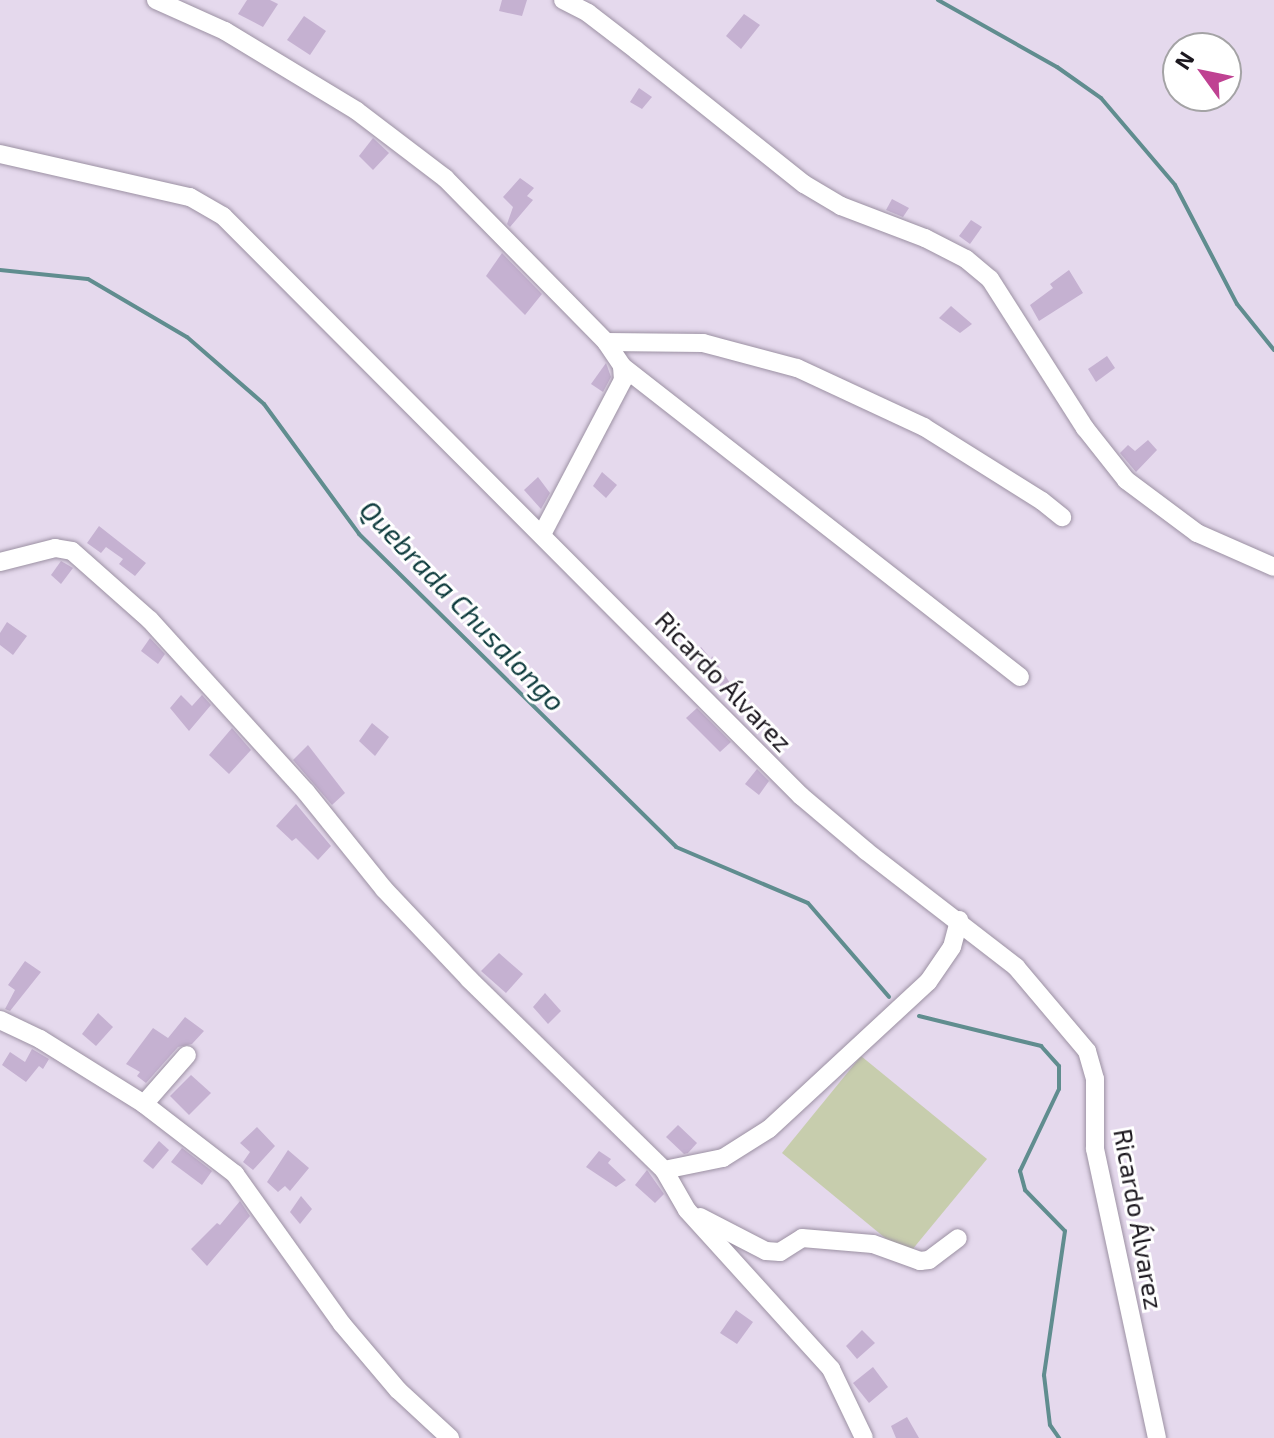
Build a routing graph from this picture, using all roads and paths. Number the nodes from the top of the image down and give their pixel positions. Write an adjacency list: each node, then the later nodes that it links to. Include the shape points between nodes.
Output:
1 (156, 0): 4 (street, via 225,31 357,111 445,178)
2 (563, 0): 9 (street, via 624,41 804,184 841,206 966,259 990,279 1085,428 1126,480 1197,533)
3 (0, 154): 7 (street, Ricardo Álvarez, via 190,197 223,216)
4 (606, 342): 5 (street); 6 (street, via 703,343 797,368 924,427)
5 (622, 366): 7 (street, via 623,380); 10 (street)
6 (1062, 517)
7 (542, 534): 11 (street, Ricardo Álvarez, via 801,796)
8 (0, 562): 15 (street, via 55,548 72,551 150,620 306,792 384,889)
9 (1274, 567)
10 (1020, 677)
11 (959, 920): 15 (street, via 952,947 928,982 769,1129 723,1158); 20 (street, Ricardo Álvarez, via 1016,967 1087,1051 1095,1079 1095,1149)
12 (0, 1020): 14 (street)
13 (187, 1055): 14 (street)
14 (144, 1104): 18 (street, via 235,1174 342,1324 398,1390)
15 (664, 1170): 16 (street)
16 (687, 1210): 17 (street, via 766,1251 780,1252 802,1238 873,1244 920,1261); 19 (street, via 831,1369)
17 (958, 1238)
18 (450, 1438)
19 (864, 1438)
20 (1157, 1438)

